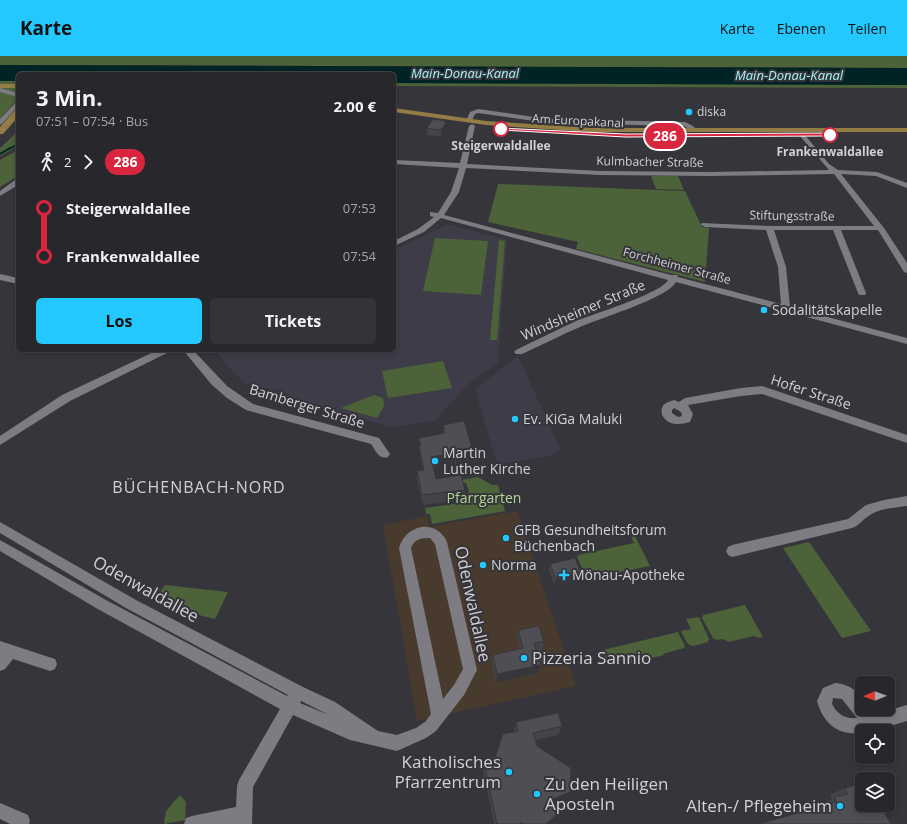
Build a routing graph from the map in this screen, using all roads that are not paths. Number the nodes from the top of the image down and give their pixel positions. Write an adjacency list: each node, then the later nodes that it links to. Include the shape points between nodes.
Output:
1 (0, 86): 2 (main road)
2 (16, 86)
3 (16, 89): 4 (main road)
4 (0, 90): 5 (street)
5 (16, 94)
6 (16, 104): 10 (street)
7 (396, 110): 11 (main road, Am Europakanal)
8 (16, 114): 13 (main road)
9 (396, 115): 11 (main road, Am Europakanal)
10 (0, 123)
11 (469, 124): 14 (main road, Am Europakanal, via 579,130); 14 (main road, Am Europakanal, via 612,135); 17 (street)
12 (907, 130): 14 (main road, Am Europakanal)
13 (0, 132)
14 (805, 133): 15 (main road, Am Europakanal); 18 (street, via 827,165)
15 (907, 134)
16 (396, 162): 17 (street, Kulmbacher Straße)
17 (460, 166): 18 (street, Kulmbacher Straße, via 600,173); 22 (street, via 456,192 450,203)
18 (836, 172): 20 (street, Kulmbacher Straße, via 877,174); 25 (street)
19 (16, 183): 21 (street)
20 (907, 186)
21 (0, 194)
22 (436, 214): 27 (street); 28 (street, via 429,225); 30 (street, Forchheimer Straße)
23 (704, 225): 24 (street, Stiftungsstraße)
24 (769, 228): 26 (street, Stiftungsstraße); 34 (street, via 782,267)
25 (880, 228): 26 (street, Stiftungsstraße); 29 (street)
26 (836, 229): 33 (street)
27 (396, 237)
28 (396, 243)
29 (907, 270)
30 (674, 278): 34 (street, Forchheimer Straße); 38 (street, Windsheimer Straße, via 670,285 653,295 578,324)
31 (1, 279): 32 (street)
32 (16, 281)
33 (862, 293)
34 (786, 308): 35 (street, Forchheimer Straße)
35 (907, 341)
36 (162, 352): 41 (street, via 66,398)
37 (190, 352): 42 (street, Bamberger Straße, via 211,379 233,398 250,407 374,441)
38 (519, 352)
39 (682, 406): 40 (street, Hofer Straße, via 685,402 762,390)
40 (907, 439)
41 (0, 441)
42 (384, 454)
43 (907, 501): 46 (street, via 870,508 859,514 852,523)
44 (0, 527): 50 (street, Odenwaldallee, via 131,604)
45 (0, 545): 51 (street, Odenwaldallee, via 101,604)
46 (732, 551)
47 (5, 650): 48 (street); 49 (street)
48 (0, 664)
49 (50, 664)
50 (298, 692): 51 (street); 55 (street, Odenwaldallee, via 330,707)
51 (290, 706): 55 (street, Odenwaldallee, via 350,732); 57 (street, via 245,786)
52 (907, 713): 54 (street)
53 (439, 716): 53 (street, Odenwaldallee, via 459,690 470,670 441,542 435,534 421,533 414,534 408,539 405,556); 55 (street, Odenwaldallee, via 432,726 397,743)
54 (868, 723)
55 (379, 739)
56 (0, 811): 58 (street)
57 (244, 818): 59 (street)
58 (22, 821)
59 (192, 824)

